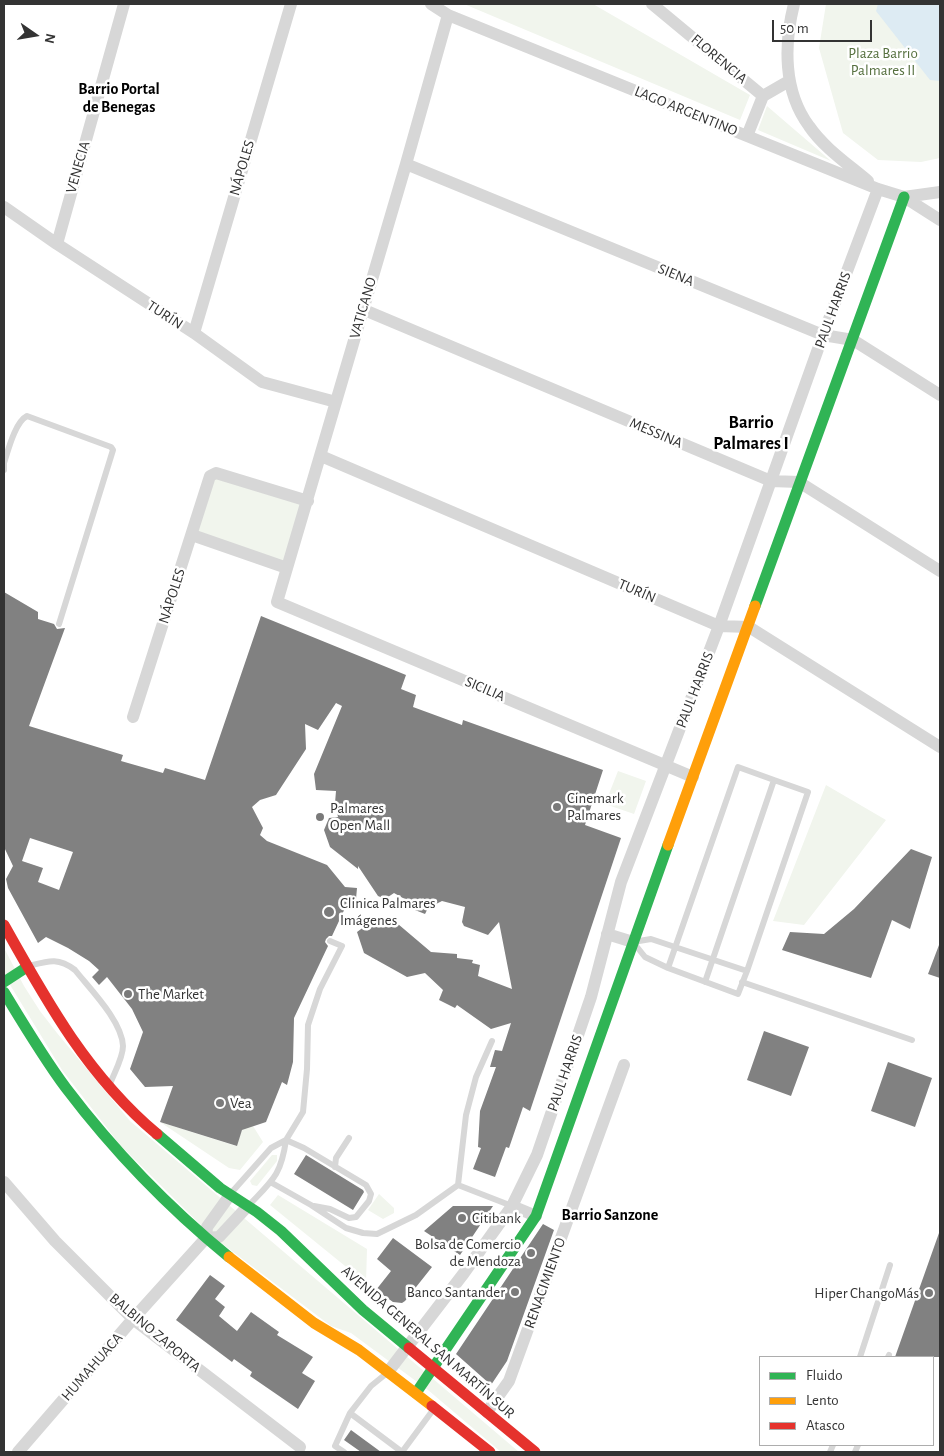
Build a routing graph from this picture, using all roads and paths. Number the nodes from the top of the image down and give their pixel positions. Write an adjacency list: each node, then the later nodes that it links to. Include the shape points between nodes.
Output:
1 (124, 4): 16 (street, VENECIA)
2 (291, 4): 18 (street, NÁPOLES)
3 (431, 4): 6 (street, LAGO ARGENTINO)
4 (652, 4): 8 (street, FLORENCIA)
5 (794, 4): 7 (street, via 790,20)
6 (448, 15): 9 (street, LAGO ARGENTINO); 10 (street, VATICANO)
7 (789, 81): 8 (street); 11 (street, via 796,105 809,127)
8 (763, 96): 9 (street)
9 (747, 136): 11 (street, LAGO ARGENTINO)
10 (406, 164): 17 (street, VATICANO); 19 (street, SIENA)
11 (878, 189): 13 (street, LAGO ARGENTINO); 19 (street, PAUL HARRIS)
12 (940, 192): 13 (street)
13 (904, 197): 15 (street, LAGO ARGENTINO); 20 (main road, PAUL HARRIS)
14 (4, 207): 16 (street, TURÍN)
15 (940, 220)
16 (57, 244): 18 (street, TURÍN)
17 (362, 309): 22 (street, VATICANO); 25 (street, MESSINA)
18 (194, 333): 22 (street, TURÍN, via 262,382)
19 (823, 335): 20 (street, SIENA); 25 (street, PAUL HARRIS)
20 (854, 340): 21 (street, SIENA); 26 (main road, PAUL HARRIS)
21 (940, 395)
22 (336, 402): 23 (street, VATICANO)
23 (321, 456): 27 (street, VATICANO); 33 (street, TURÍN)
24 (4, 470): 32 (lane, via 18,425 27,416 113,450)
25 (771, 481): 26 (street, MESSINA); 33 (street, PAUL HARRIS)
26 (800, 482): 30 (street); 34 (main road, PAUL HARRIS)
27 (308, 501): 28 (street, NÁPOLES, via 216,473 210,476); 29 (street, VATICANO)
28 (192, 535): 29 (street); 35 (street, NÁPOLES)
29 (287, 568): 31 (street, VATICANO)
30 (940, 571)
31 (277, 602): 37 (street, SICILIA)
32 (59, 624)
33 (719, 626): 34 (street, TURÍN); 37 (street, PAUL HARRIS)
34 (749, 627): 36 (street); 38 (main road, PAUL HARRIS)
35 (133, 717)
36 (940, 747)
37 (666, 766): 38 (street, SICILIA); 41 (street, PAUL HARRIS, via 621,882)
38 (693, 777): 43 (main road, PAUL HARRIS)
39 (774, 780): 44 (lane, via 738,767); 45 (lane); 48 (lane, via 808,792)
40 (4, 925): 46 (main road, AVENIDA GENERAL SAN MARTÍN SUR)
41 (607, 934): 43 (street); 65 (street, PAUL HARRIS, via 591,997 537,1155)
42 (330, 941): 58 (lane, via 342,946 320,989 308,1025 304,1112)
43 (633, 942): 44 (lane, via 651,939); 47 (lane, via 645,957); 67 (main road, PAUL HARRIS)
44 (675, 947): 45 (lane); 47 (lane)
45 (711, 960): 48 (lane); 50 (lane)
46 (27, 967): 49 (main road); 56 (main road, AVENIDA GENERAL SAN MARTÍN SUR, via 64,1029); 56 (lane, via 58,960 68,964 113,1019 123,1047)
47 (668, 968): 50 (lane)
48 (746, 971): 51 (lane)
49 (4, 982)
50 (705, 982): 51 (lane, via 738,994)
51 (742, 982): 53 (lane)
52 (4, 992): 68 (main road, via 65,1087 104,1136)
53 (912, 1040)
54 (492, 1041): 62 (lane, via 476,1077 466,1115)
55 (624, 1066): 77 (street, RENACIMIENTO, via 509,1380)
56 (108, 1087): 63 (main road, AVENIDA GENERAL SAN MARTÍN SUR, via 155,1134)
57 (349, 1138): 59 (lane, via 336,1158)
58 (286, 1140): 59 (lane); 61 (lane, via 283,1160); 63 (lane, via 271,1148)
59 (335, 1167): 64 (lane, via 366,1185 371,1194 369,1201 356,1217 349,1218)
60 (4, 1182): 70 (street, BALBINO ZAPORTA, via 55,1241)
61 (272, 1183): 64 (lane); 66 (lane)
62 (458, 1185): 64 (lane, via 416,1215 377,1234 346,1228); 65 (lane)
63 (230, 1195): 66 (main road, AVENIDA GENERAL SAN MARTÍN SUR); 68 (street, HUMAHUACA, via 208,1227)
64 (311, 1205)
65 (512, 1206): 67 (street); 71 (street, PAUL HARRIS)
66 (247, 1207): 68 (street, HUMAHUACA, via 219,1237); 71 (main road, AVENIDA GENERAL SAN MARTÍN SUR, via 281,1231 363,1310)
67 (536, 1216): 73 (main road, PAUL HARRIS)
68 (206, 1238): 70 (street, HUMAHUACA); 74 (main road, via 314,1323 343,1339)
69 (890, 1265): 72 (lane)
70 (133, 1319): 79 (street, BALBINO ZAPORTA); 80 (street, HUMAHUACA)
71 (407, 1346): 73 (main road, AVENIDA GENERAL SAN MARTÍN SUR); 74 (street, PAUL HARRIS)
72 (860, 1356)
73 (434, 1368): 75 (main road, PAUL HARRIS); 77 (main road, AVENIDA GENERAL SAN MARTÍN SUR)
74 (388, 1372): 75 (main road); 78 (lane, via 371,1386)
75 (416, 1393): 76 (main road)
76 (435, 1407): 82 (lane); 83 (main road)
77 (487, 1412): 84 (main road, AVENIDA GENERAL SAN MARTÍN SUR)
78 (350, 1413): 81 (lane, via 335,1446); 82 (lane)
79 (300, 1447)
80 (18, 1452)
81 (344, 1452)
82 (401, 1452)
83 (490, 1452)
84 (535, 1452)

